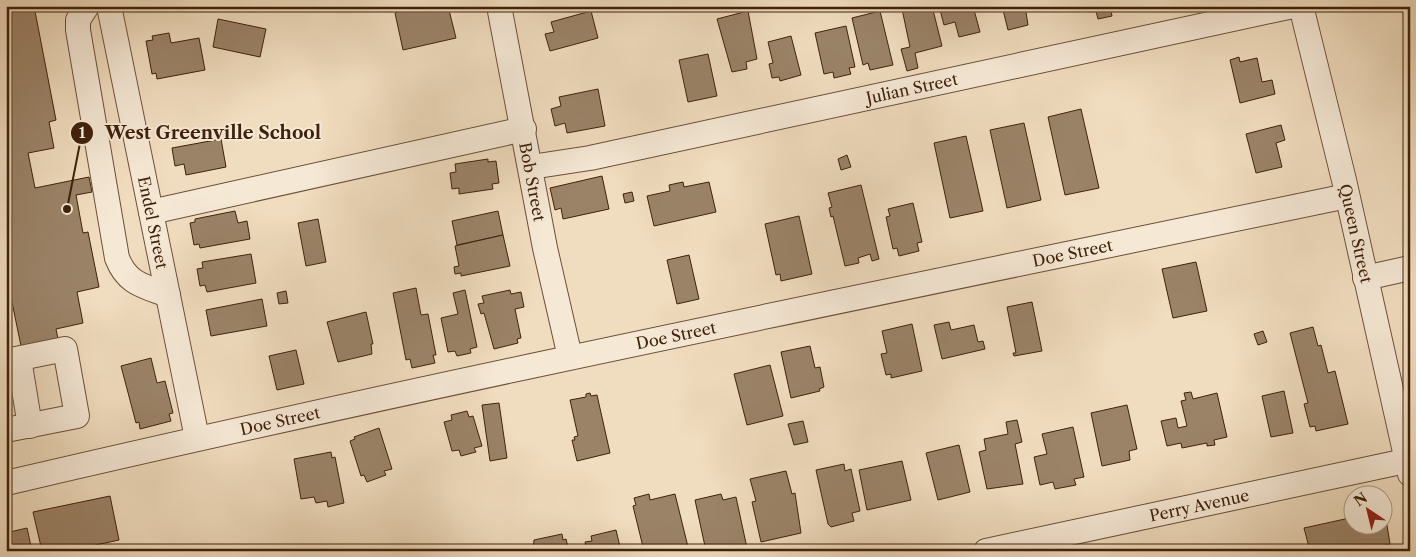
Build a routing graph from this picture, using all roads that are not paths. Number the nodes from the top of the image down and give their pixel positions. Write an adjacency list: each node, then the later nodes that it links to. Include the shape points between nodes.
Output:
1 (87, 6): 12 (street, via 78,20 78,30 117,258 123,272 134,281)
2 (109, 6): 9 (street, Endel Street)
3 (499, 6): 6 (street, Bob Street)
4 (1292, 6): 7 (street, Julian Street, via 590,158)
5 (1301, 6): 8 (street, Queen Street)
6 (524, 129): 7 (street, Bob Street); 9 (street)
7 (531, 167): 13 (street, Bob Street, via 545,248)
8 (1347, 196): 11 (street, Queen Street); 13 (street, Doe Street)
9 (151, 212): 12 (street, Endel Street)
10 (1410, 268): 11 (street)
11 (1365, 278): 18 (street, Queen Street)
12 (168, 295): 17 (street, Endel Street)
13 (570, 357): 17 (street, Doe Street)
14 (13, 360): 15 (street); 15 (street, via 66,349 77,416)
15 (30, 426): 16 (street)
16 (6, 430)
17 (197, 438): 19 (street, Doe Street)
18 (1409, 465): 20 (street, Perry Avenue)
19 (6, 483)
20 (986, 551)

